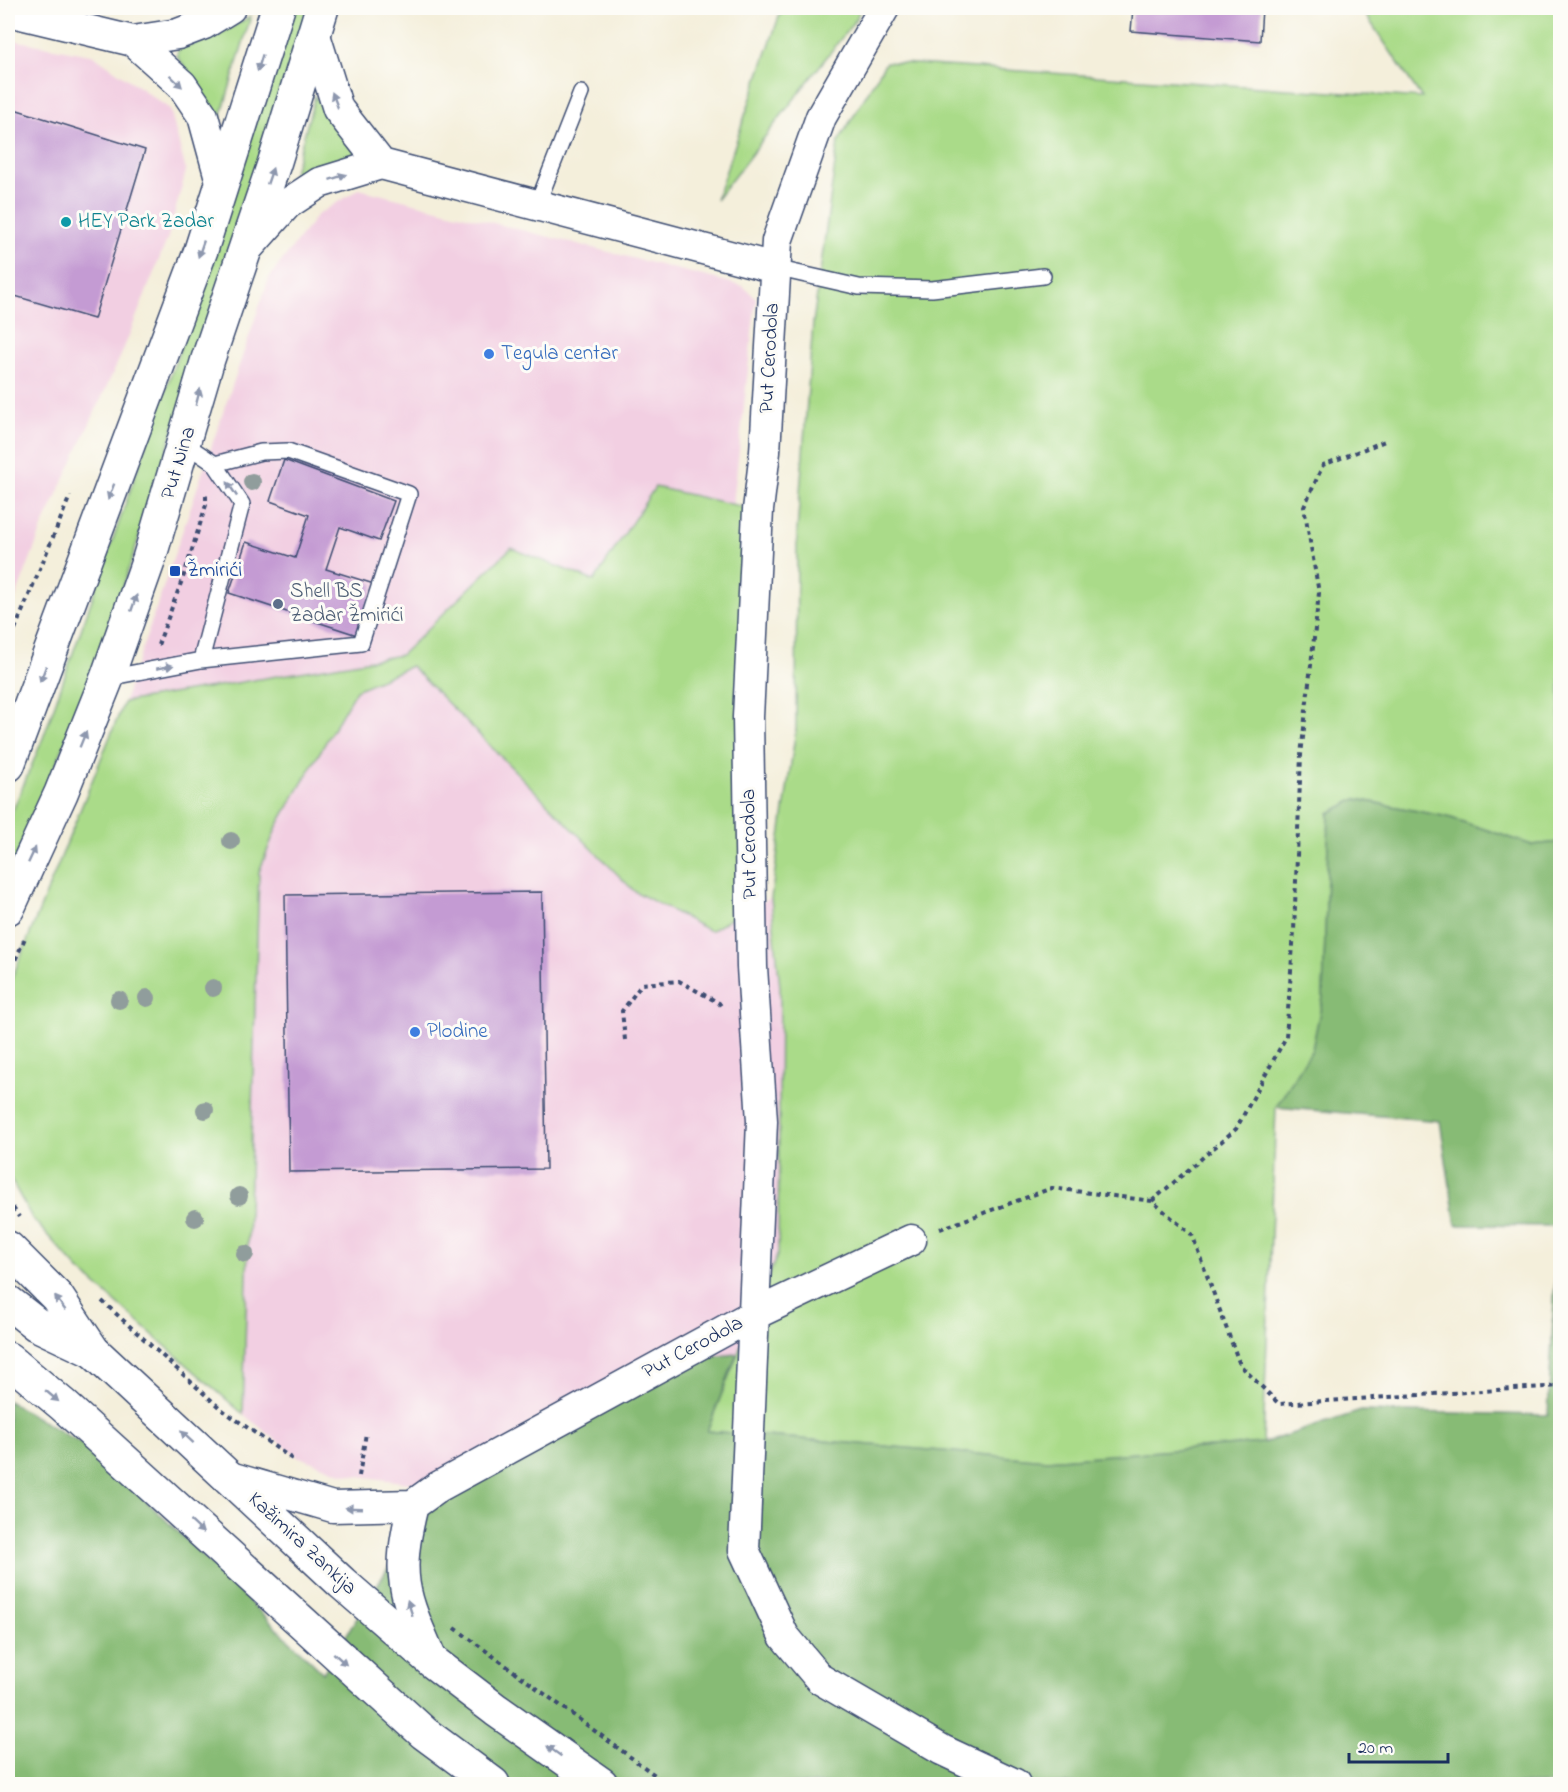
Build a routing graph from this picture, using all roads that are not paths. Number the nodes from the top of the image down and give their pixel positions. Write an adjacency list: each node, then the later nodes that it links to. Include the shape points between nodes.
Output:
1 (230, 8): 6 (street, via 178,34)
2 (278, 8): 9 (main road, one-way to 9)
3 (884, 8): 12 (street, Put Cerodola, via 821,117 777,241)
4 (8, 11): 6 (street)
5 (318, 20): 8 (street, one-way to 5, via 338,108); 11 (main road, Put Nina, one-way to 5)
6 (133, 41): 9 (street, one-way to 9, via 182,85 203,116)
7 (581, 93): 10 (lane)
8 (381, 164): 10 (street); 11 (street, one-way to 8, via 287,204 319,183)
9 (222, 185): 18 (main road, one-way to 18)
10 (537, 205): 12 (street)
11 (244, 252): 14 (main road, Put Nina, one-way to 11)
12 (775, 268): 13 (lane, via 859,286 932,289); 23 (street, Put Cerodola, via 748,717 752,967 762,1121)
13 (1043, 276)
14 (185, 444): 15 (lane); 17 (main road, Put Nina, one-way to 14)
15 (215, 464): 16 (lane, one-way to 15, via 242,504); 16 (lane, via 261,452 288,451 409,494 361,643)
16 (201, 660): 17 (lane, one-way to 16)
17 (107, 678): 19 (main road, Put Nina, one-way to 17, via 61,793)
18 (8, 765)
19 (8, 908)
20 (911, 1240): 23 (street)
21 (8, 1248): 24 (main road, one-way to 21, via 57,1297)
22 (8, 1302): 24 (main road, Kažimira Zankija, via 36,1324)
23 (753, 1315): 27 (street, Put Cerodola, via 438,1487); 31 (street, via 744,1550 784,1636 820,1679 942,1750)
24 (93, 1351): 26 (main road, Kažimira Zankija, one-way to 24)
25 (8, 1359): 29 (main road, one-way to 29, via 424,1733)
26 (230, 1477): 27 (street, one-way to 26, via 333,1507); 28 (main road, Kažimira Zankija)
27 (413, 1505): 28 (street, one-way to 27, via 409,1607 402,1576 403,1546)
28 (433, 1662): 30 (main road, Kažimira Zankija, one-way to 28)
29 (493, 1785)
30 (601, 1785)
31 (1015, 1785)

